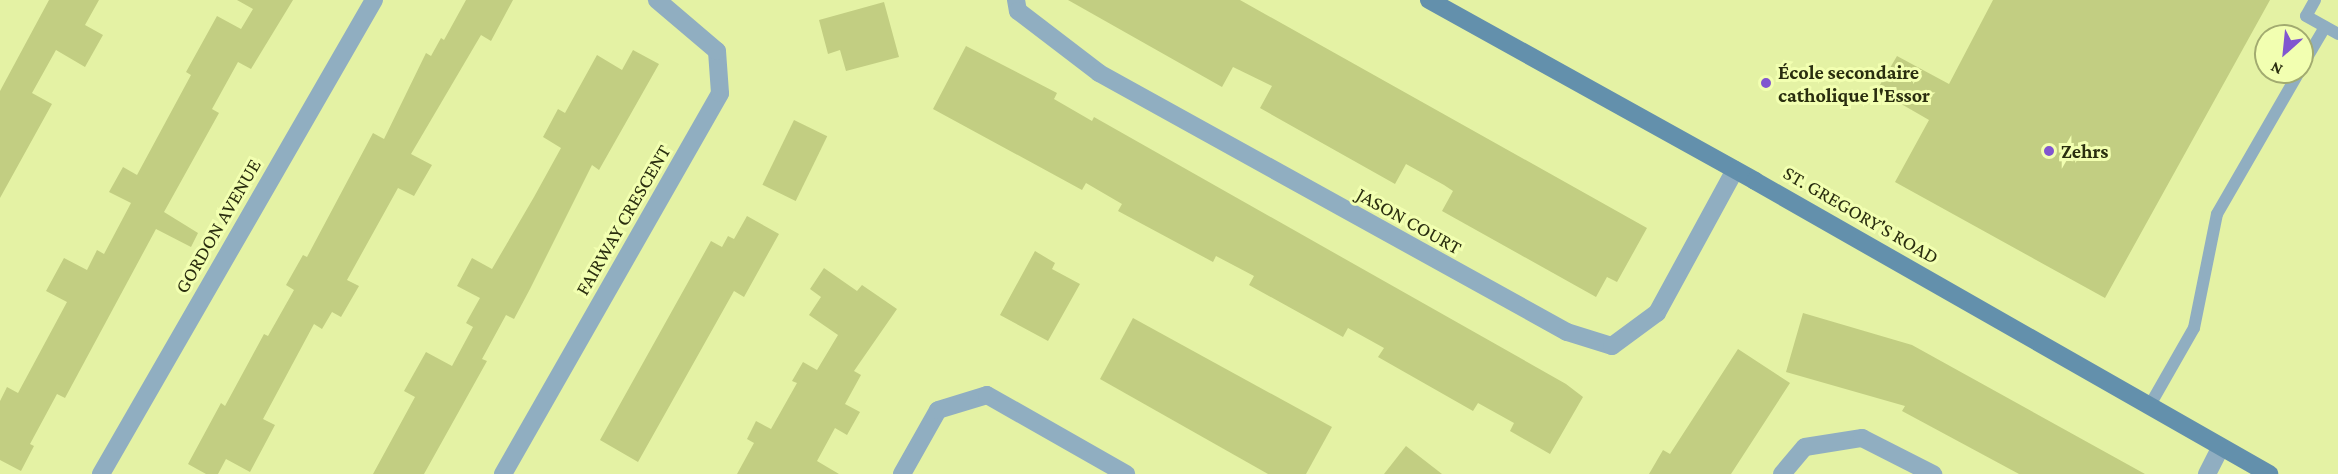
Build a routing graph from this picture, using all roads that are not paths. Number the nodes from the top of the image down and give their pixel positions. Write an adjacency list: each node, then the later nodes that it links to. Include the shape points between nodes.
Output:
1 (374, 0): 13 (street, GORDON AVENUE)
2 (657, 0): 14 (street, FAIRWAY CRESCENT, via 717,51 720,93)
3 (1016, 0): 10 (street, JASON COURT, via 1018,11 1099,73 1567,332 1612,346 1657,313)
4 (1429, 0): 10 (street, ST. GREGORY'S ROAD)
5 (2315, 0): 6 (lane, via 2306,16)
6 (2325, 27): 7 (lane); 8 (lane)
7 (2338, 34)
8 (2314, 46)
9 (2291, 84): 11 (lane, via 2217,214 2194,328)
10 (1735, 170): 11 (street, ST. GREGORY'S ROAD)
11 (2150, 405): 12 (street, ST. GREGORY'S ROAD)
12 (2220, 448): 19 (street); 20 (street, ST. GREGORY'S ROAD)
13 (101, 474)
14 (502, 474)
15 (902, 474): 16 (street, via 938,410 987,395)
16 (1126, 474)
17 (1782, 474): 18 (street, via 1805,447 1862,438)
18 (1933, 474)
19 (2207, 474)
20 (2269, 474)

